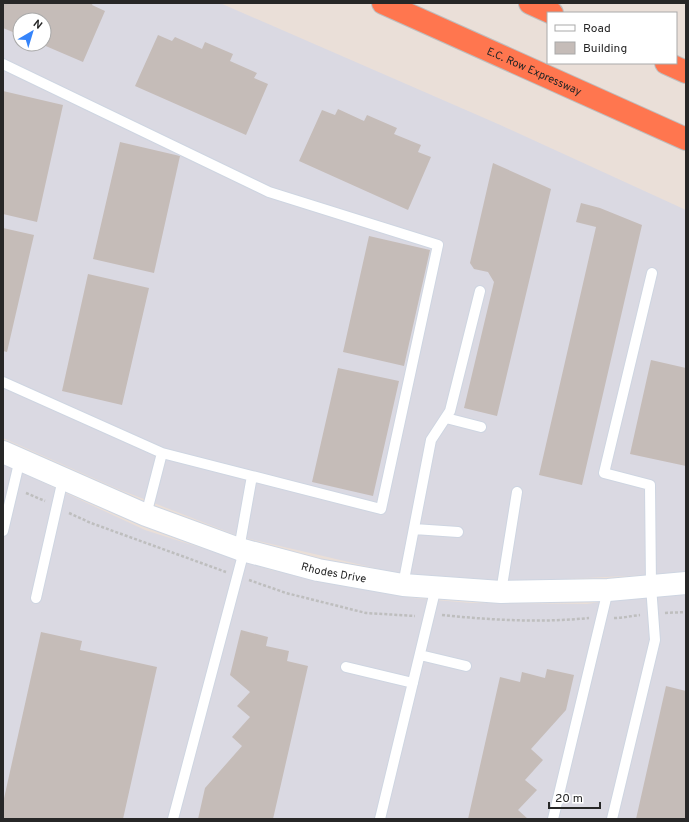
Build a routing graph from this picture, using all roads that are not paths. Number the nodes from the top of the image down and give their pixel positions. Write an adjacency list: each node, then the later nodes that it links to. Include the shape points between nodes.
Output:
1 (383, 3): 7 (highway, E.C. Row Expressway)
2 (530, 3): 3 (highway)
3 (550, 12)
4 (3, 64): 15 (lane, via 269,192 438,245 381,509)
5 (668, 64): 6 (highway)
6 (686, 72)
7 (686, 139)
8 (652, 274): 25 (lane, via 604,473 650,485)
9 (480, 291): 11 (lane, via 450,411)
10 (3, 382): 13 (lane)
11 (446, 418): 12 (lane); 19 (lane, via 431,440)
12 (481, 427)
13 (162, 453): 15 (lane); 18 (lane)
14 (11, 456): 16 (street, Rhodes Drive); 20 (lane)
15 (252, 476): 22 (lane)
16 (63, 479): 18 (street, Rhodes Drive); 29 (lane)
17 (517, 492): 28 (lane)
18 (146, 515): 22 (street, Rhodes Drive)
19 (414, 529): 21 (lane); 24 (lane)
20 (3, 531)
21 (458, 532)
22 (241, 550): 24 (street, Rhodes Drive, via 318,570); 34 (lane)
23 (686, 583): 25 (street, Rhodes Drive)
24 (403, 584): 26 (street, Rhodes Drive)
25 (651, 586): 27 (street, Rhodes Drive); 37 (lane, via 655,640)
26 (436, 588): 28 (street, Rhodes Drive); 30 (lane)
27 (608, 590): 28 (street, Rhodes Drive); 36 (lane)
28 (501, 592)
29 (36, 598)
30 (420, 655): 31 (lane); 33 (lane)
31 (466, 666)
32 (346, 667): 33 (lane)
33 (413, 684): 35 (lane)
34 (173, 819)
35 (380, 819)
36 (553, 819)
37 (612, 819)

